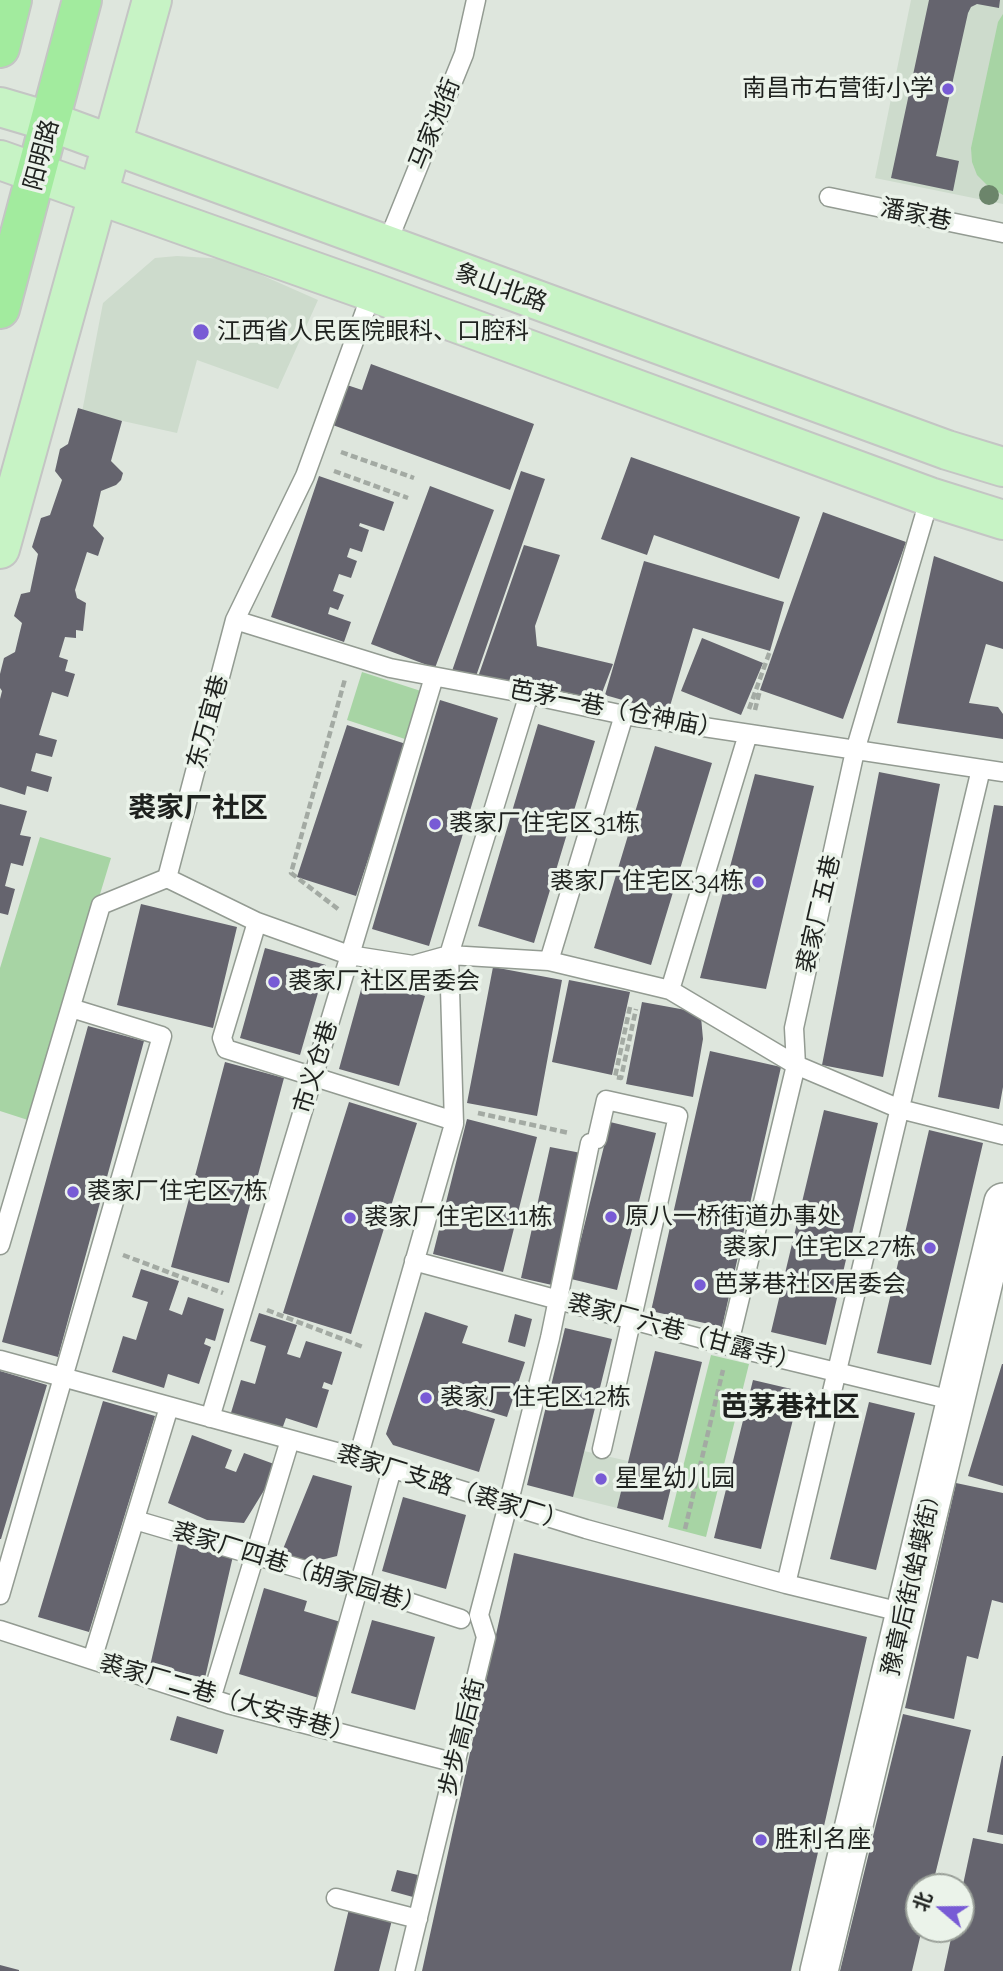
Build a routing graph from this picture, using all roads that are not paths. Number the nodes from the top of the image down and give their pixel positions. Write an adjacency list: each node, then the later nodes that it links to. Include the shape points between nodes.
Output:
1 (12, 0): 5 (highway)
2 (82, 0): 7 (highway, 阳明路)
3 (152, 0): 8 (main road)
4 (476, 0): 14 (lane, 马家池街, via 464,54)
5 (0, 48)
6 (0, 107): 7 (main road, 象山北路)
7 (51, 122): 8 (main road, 象山北路); 10 (highway, 阳明路)
8 (112, 145): 11 (main road); 14 (main road, 象山北路)
9 (0, 160): 10 (main road, 象山北路)
10 (37, 172): 11 (main road, 象山北路); 16 (highway, 阳明路)
11 (99, 194): 15 (main road, 象山北路); 20 (main road)
12 (829, 197): 13 (lane, 潘家巷)
13 (1003, 233)
14 (386, 246): 17 (main road, 象山北路)
15 (372, 292): 18 (main road, 象山北路); 21 (lane, 东万宜巷, via 305,477)
16 (0, 309)
17 (1003, 467)
18 (930, 497): 19 (main road, 象山北路); 26 (lane, 裘家厂五巷)
19 (1003, 520)
20 (0, 549)
21 (235, 620): 22 (lane, 芭茅一巷（仓神庙）); 29 (lane, 东万宜巷)
22 (434, 677): 23 (lane, 芭茅一巷（仓神庙）); 31 (lane, 市义仓巷)
23 (528, 694): 24 (lane, 芭茅一巷（仓神庙）); 32 (lane)
24 (624, 715): 25 (lane, 芭茅一巷（仓神庙）); 33 (lane)
25 (745, 734): 26 (lane, 芭茅一巷（仓神庙）); 34 (lane)
26 (855, 751): 27 (lane, 芭茅一巷（仓神庙）); 36 (lane, 裘家厂五巷, via 794,1028)
27 (981, 769): 28 (lane, 芭茅一巷（仓神庙）); 38 (lane)
28 (1003, 772)
29 (167, 878): 30 (lane); 35 (lane, via 101,905)
30 (257, 922): 31 (lane); 37 (lane, via 222,1038 226,1049)
31 (349, 955): 32 (lane, via 413,965); 37 (lane, 市义仓巷)
32 (449, 955): 33 (lane); 39 (lane)
33 (549, 961): 34 (lane)
34 (670, 990): 36 (lane)
35 (71, 1008): 42 (lane); 49 (lane, via 162,1036)
36 (796, 1065): 38 (lane); 46 (lane, 裘家厂五巷)
37 (313, 1077): 39 (lane); 52 (lane, 市义仓巷)
38 (900, 1109): 40 (lane); 48 (lane)
39 (454, 1114): 43 (lane)
40 (1003, 1135)
41 (1003, 1202): 50 (street, 豫章后街(蛤蟆街))
42 (0, 1245)
43 (414, 1261): 44 (lane, 裘家厂六巷（甘露寺）); 55 (lane)
44 (559, 1300): 45 (lane, 裘家厂六巷（甘露寺）); 45 (lane, 步步高后街, via 589,1140 606,1100 678,1116); 57 (lane, 步步高后街)
45 (632, 1320): 48 (lane, 裘家厂六巷（甘露寺）); 54 (lane)
46 (731, 1335)
47 (0, 1360): 49 (lane, 裘家厂支路（裘家厂）)
48 (836, 1372): 50 (lane, 裘家厂六巷（甘露寺）); 60 (lane)
49 (63, 1377): 51 (lane, 裘家厂支路（裘家厂）); 62 (lane)
50 (956, 1401): 63 (street, 豫章后街(蛤蟆街))
51 (169, 1407): 52 (lane, 裘家厂支路（裘家厂）); 58 (lane)
52 (210, 1418): 53 (lane, 裘家厂支路（裘家厂）)
53 (290, 1440): 55 (lane, 裘家厂支路（裘家厂）); 59 (lane)
54 (602, 1449)
55 (358, 1458): 56 (lane, 裘家厂支路（裘家厂）)
56 (392, 1469): 57 (lane, 裘家厂支路（裘家厂）); 61 (lane)
57 (508, 1505): 60 (lane, 裘家厂支路（裘家厂）); 69 (lane, 步步高后街, via 479,1615 486,1637)
58 (135, 1520): 59 (lane, 裘家厂四巷（胡家园巷）); 66 (lane)
59 (255, 1555): 61 (lane, 裘家厂四巷（胡家园巷）); 67 (lane)
60 (786, 1584): 63 (lane, 裘家厂支路（裘家厂）)
61 (359, 1586): 64 (lane, 裘家厂四巷（胡家园巷）); 68 (lane)
62 (0, 1595)
63 (905, 1613): 73 (street, 豫章后街(蛤蟆街))
64 (461, 1619)
65 (0, 1630): 66 (lane, 裘家厂二巷（大安寺巷）)
66 (92, 1660): 67 (lane, 裘家厂二巷（大安寺巷）)
67 (211, 1699): 68 (lane, 裘家厂二巷（大安寺巷）)
68 (318, 1727): 69 (lane, 裘家厂二巷（大安寺巷）)
69 (456, 1763): 71 (lane, 步步高后街)
70 (336, 1898): 71 (lane)
71 (418, 1919): 72 (lane, 步步高后街)
72 (405, 1971)
73 (819, 1971)

